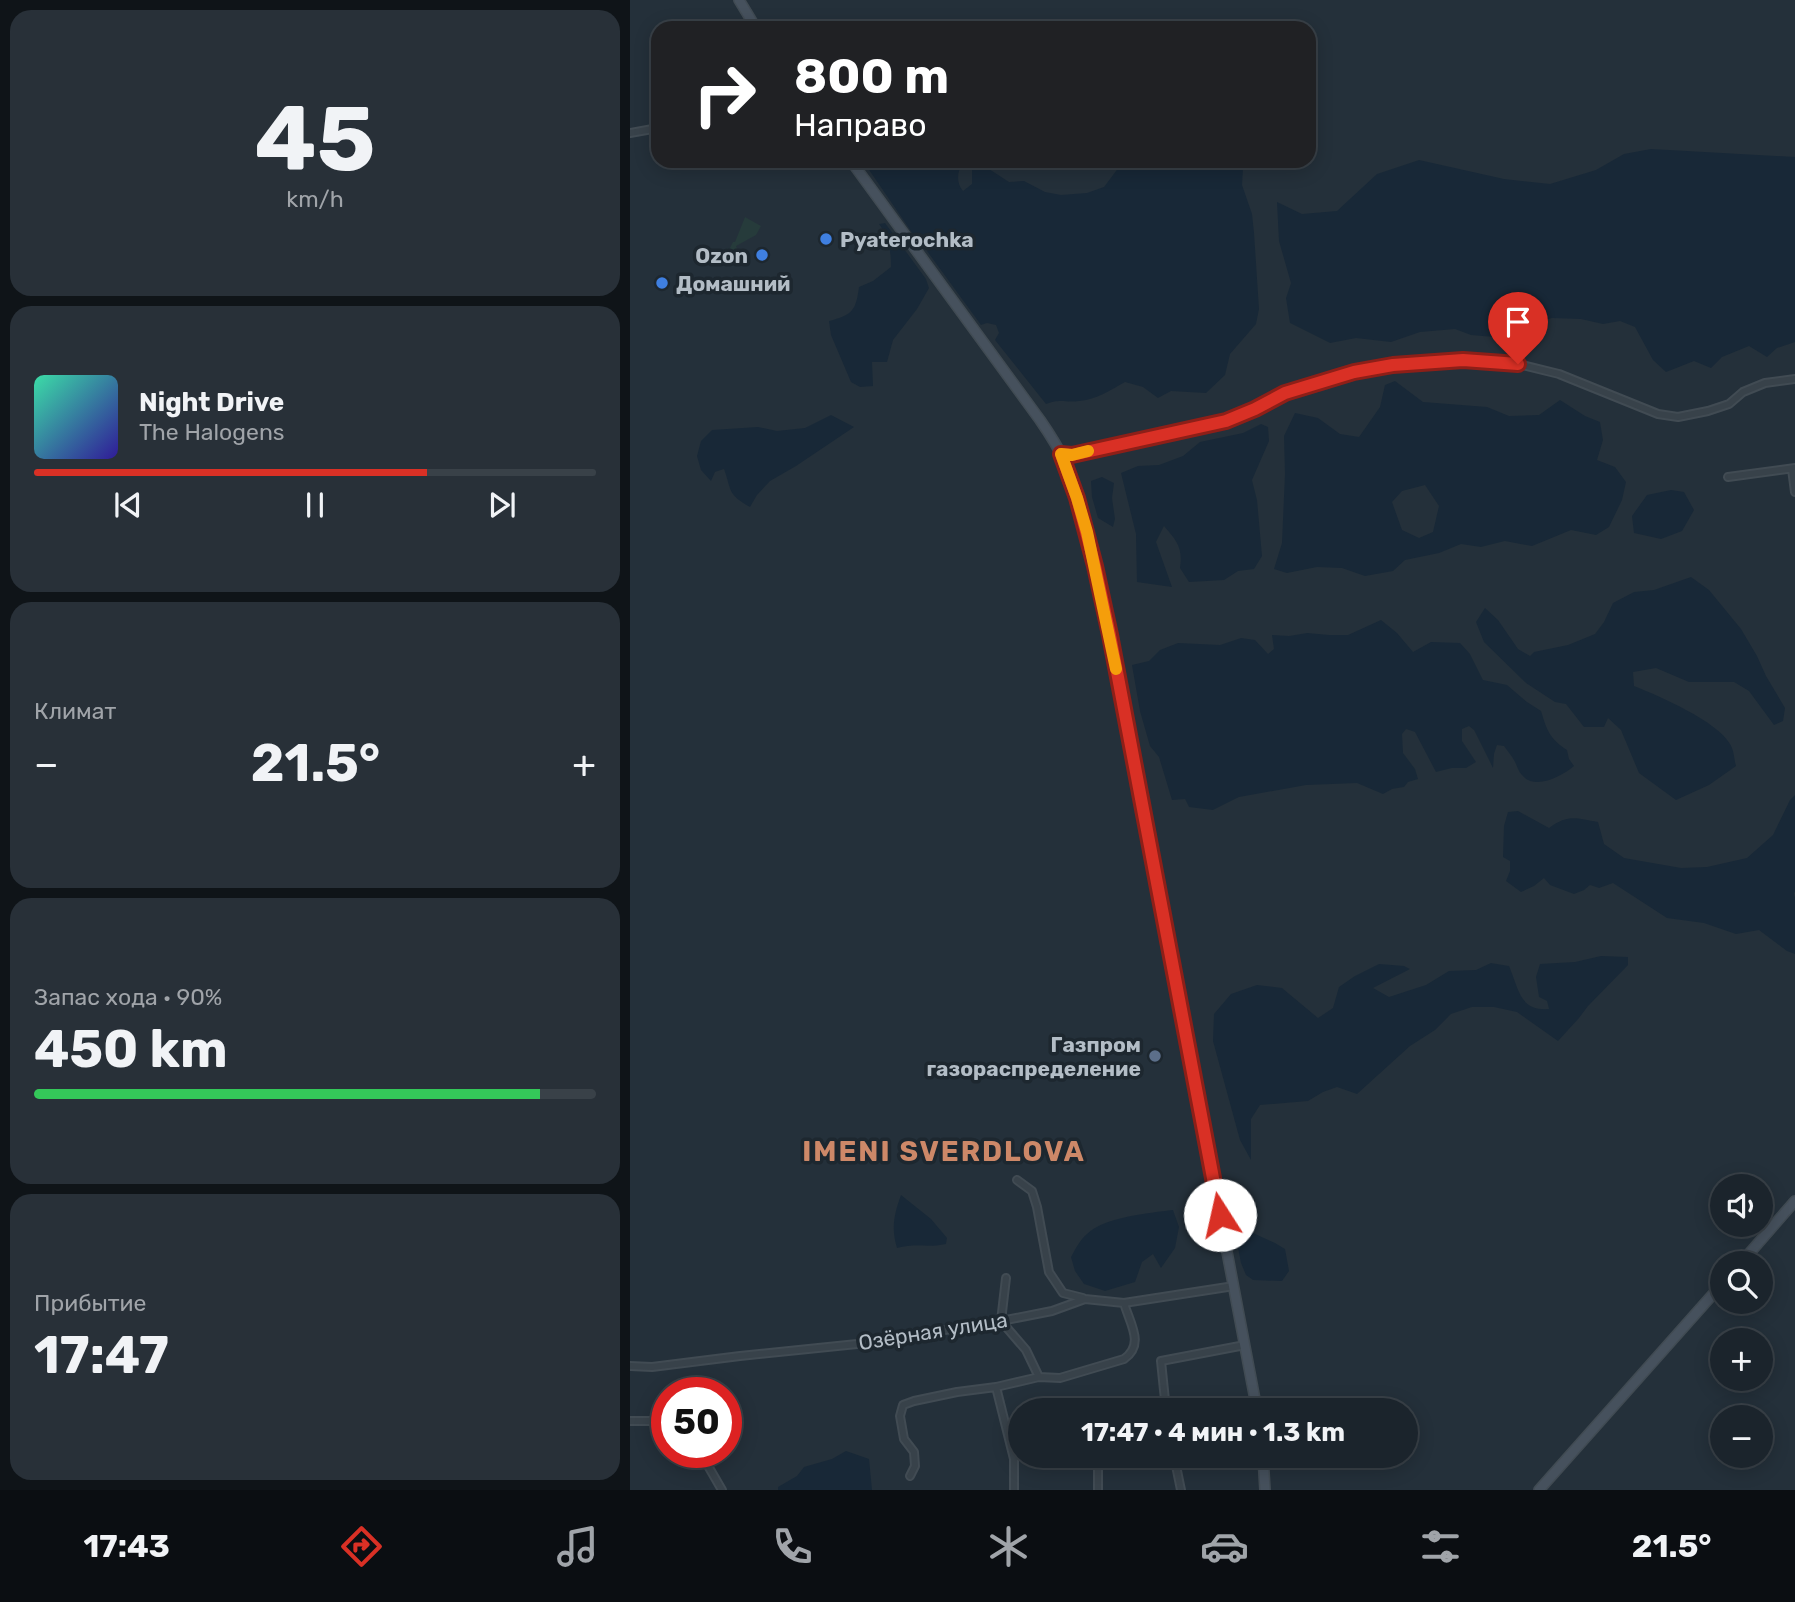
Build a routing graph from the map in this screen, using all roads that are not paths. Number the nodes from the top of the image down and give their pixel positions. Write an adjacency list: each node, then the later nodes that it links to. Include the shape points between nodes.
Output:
1 (739, 0): 2 (main road)
2 (752, 21)
3 (651, 129): 4 (street)
4 (630, 133)
5 (856, 168): 7 (main road)
6 (1795, 379): 7 (street, via 1765,383 1729,404 1678,417 1518,364 1463,360 1393,365 1295,390 1226,421)
7 (1061, 454): 15 (main road, via 1077,498 1110,635)
8 (1793, 469): 9 (street); 10 (street)
9 (1728, 477)
10 (1795, 492)
11 (1017, 1181): 17 (street, via 1032,1191 1049,1272 1063,1293)
12 (1795, 1202): 13 (main road)
13 (1752, 1251)
14 (1006, 1278): 19 (street)
15 (1234, 1286): 18 (street, Озёрная улица); 20 (main road)
16 (1710, 1298): 38 (main road)
17 (1085, 1299): 18 (street, Озёрная улица); 19 (street, Озёрная улица)
18 (1124, 1303): 22 (street, via 1136,1340 1131,1354 1060,1378)
19 (1001, 1321): 21 (street, Озёрная улица, via 858,1344); 22 (street, via 1026,1350)
20 (1245, 1345): 24 (street, via 1161,1361); 25 (main road)
21 (630, 1366)
22 (1039, 1377): 23 (street)
23 (996, 1387): 32 (street, via 904,1405 900,1416 904,1439 914,1452); 34 (street, via 1014,1459)
24 (1165, 1398)
25 (1255, 1398)
26 (630, 1421): 27 (street)
27 (651, 1421)
28 (709, 1468): 33 (street)
29 (1098, 1468): 35 (street)
30 (1176, 1468): 36 (street)
31 (1264, 1468): 37 (main road)
32 (910, 1476)
33 (722, 1490)
34 (1014, 1490)
35 (1098, 1490)
36 (1181, 1490)
37 (1265, 1490)
38 (1539, 1490)

